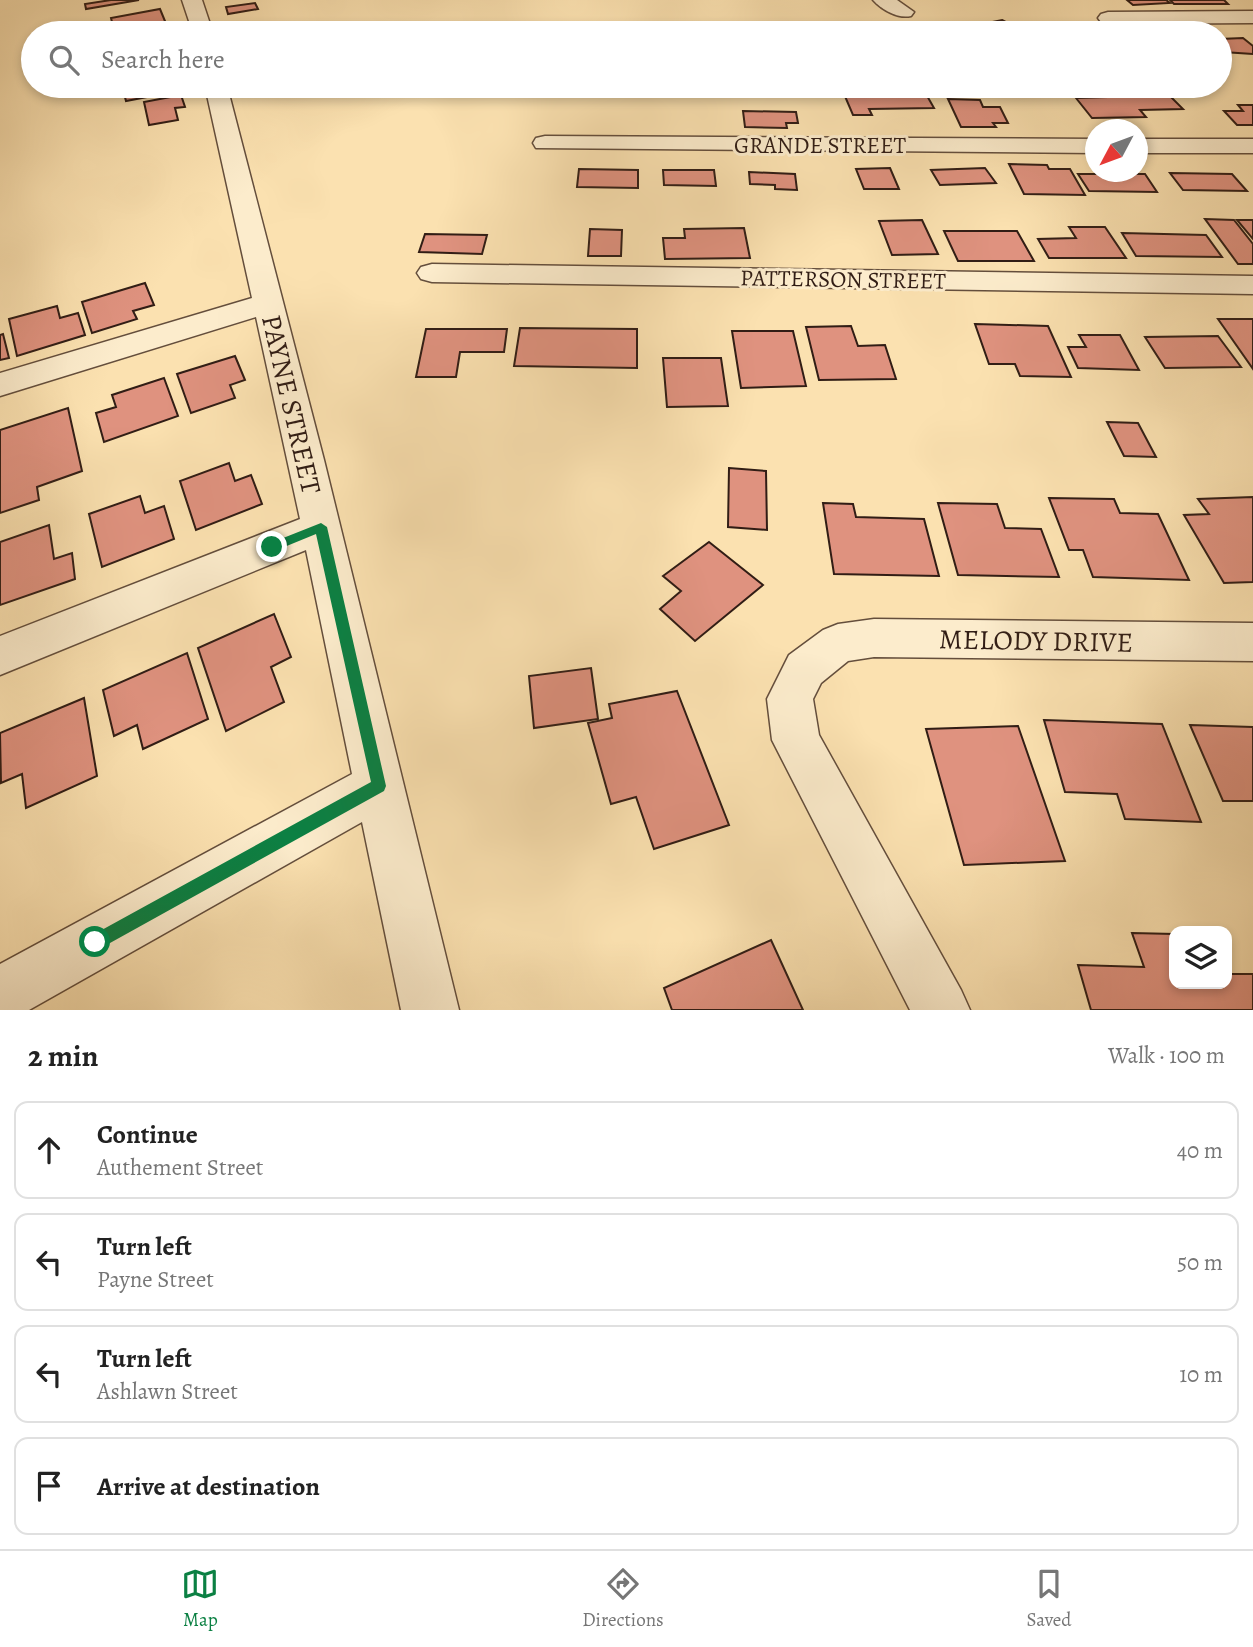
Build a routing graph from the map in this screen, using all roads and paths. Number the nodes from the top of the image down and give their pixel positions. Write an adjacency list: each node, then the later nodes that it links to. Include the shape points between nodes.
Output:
1 (192, 0): 6 (street)
2 (883, 0): 3 (street)
3 (904, 12)
4 (1253, 17): 5 (street)
5 (1108, 18)
6 (199, 21)
7 (219, 98): 14 (street, PAYNE STREET)
8 (545, 144): 9 (street, GRANDE STREET)
9 (1085, 146)
10 (1148, 146): 11 (street)
11 (1248, 151)
12 (432, 273): 13 (street, PATTERSON STREET)
13 (1253, 285)
14 (268, 303): 15 (street); 16 (street, PAYNE STREET)
15 (0, 385)
16 (321, 527): 18 (street); 19 (street, PAYNE STREET)
17 (1253, 642): 22 (street, MELODY DRIVE, via 874,638 838,643 805,669 790,699 796,740)
18 (0, 656)
19 (379, 786): 20 (street); 21 (street, PAYNE STREET)
20 (0, 995)
21 (429, 1010)
22 (941, 1010)

